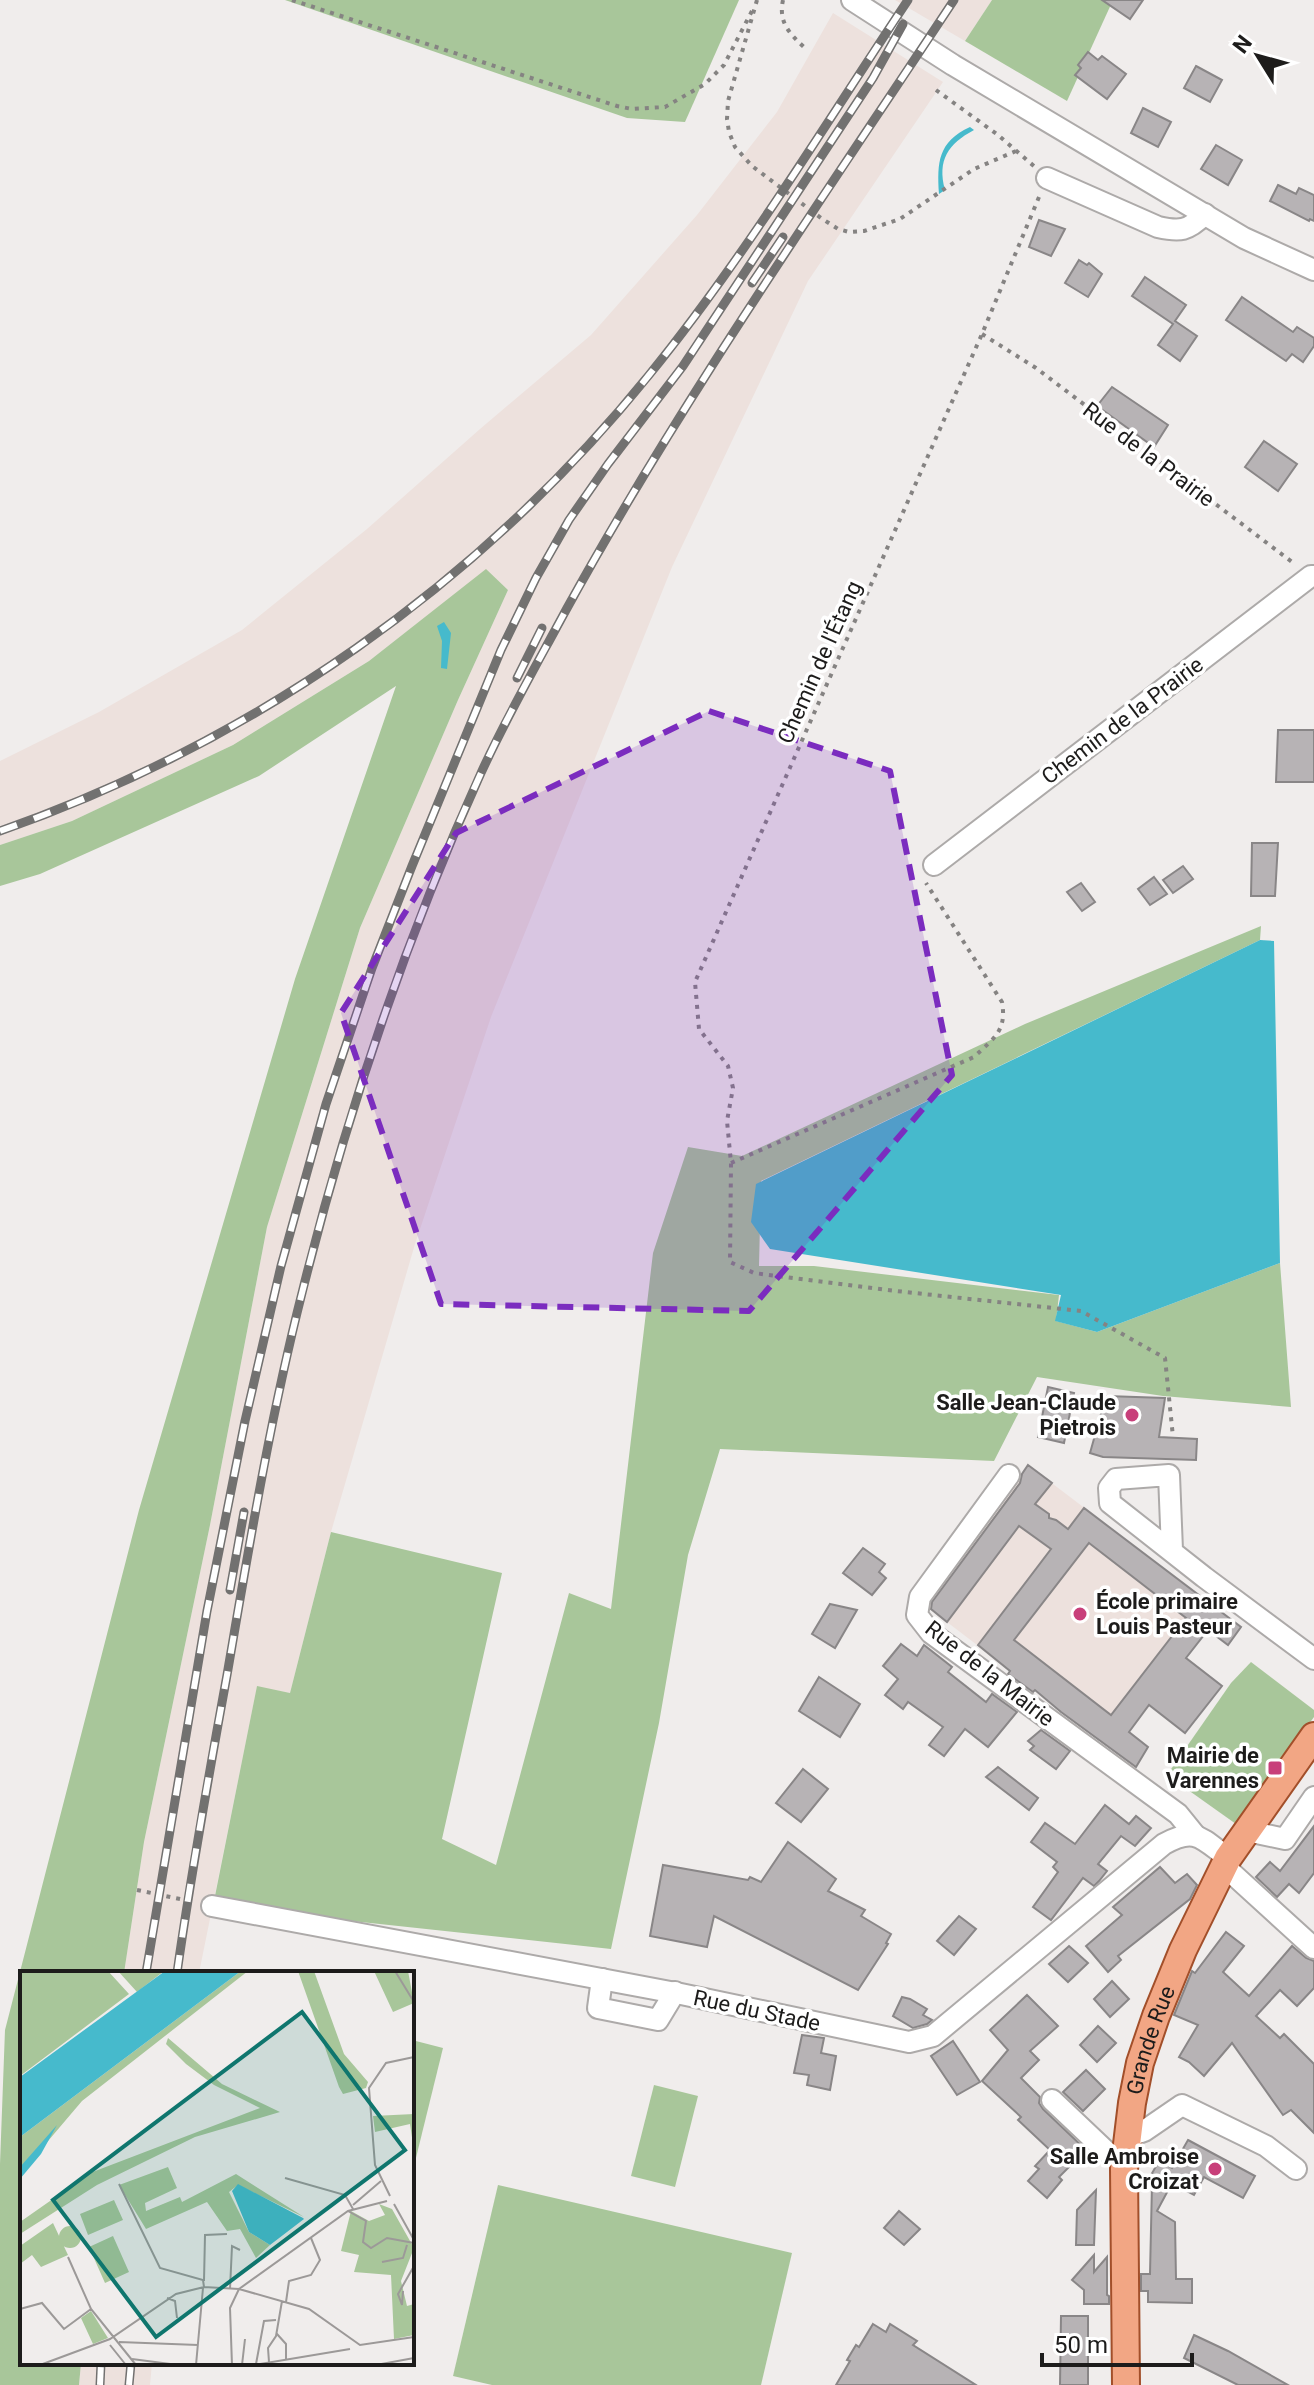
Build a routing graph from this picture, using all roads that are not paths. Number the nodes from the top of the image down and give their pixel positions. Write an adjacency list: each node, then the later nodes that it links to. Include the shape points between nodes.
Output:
1 (852, 0): 3 (street)
2 (1047, 178): 3 (street, via 1175,231 1189,228)
3 (1205, 214): 4 (street, via 1272,253)
4 (1314, 270)
5 (1313, 576): 6 (street, Chemin de la Prairie)
6 (934, 865)
7 (1009, 1475): 13 (street, Rue de la Mairie, via 920,1597 917,1615 931,1633 1178,1814)
8 (1172, 1550): 9 (street)
9 (1314, 1659)
10 (1314, 1736): 12 (main road, Grande Rue)
11 (1314, 1797): 12 (street, via 1285,1839)
12 (1247, 1831): 14 (main road, Grande Rue)
13 (1195, 1835): 14 (street); 18 (street, Rue du Stade, via 1164,1844 933,2036 909,2042)
14 (1226, 1862): 16 (street); 20 (main road, Grande Rue, via 1156,2016 1140,2063)
15 (212, 1906): 17 (street, Rue du Stade)
16 (1314, 1948)
17 (602, 1979): 18 (street, Rue du Stade); 18 (street, via 598,2008 658,2020)
18 (675, 1992)
19 (1052, 2100): 20 (street, via 1109,2154)
20 (1127, 2148): 21 (street, via 1182,2105 1266,2146); 22 (main road, Grande Rue)
21 (1296, 2169)
22 (1126, 2385)

